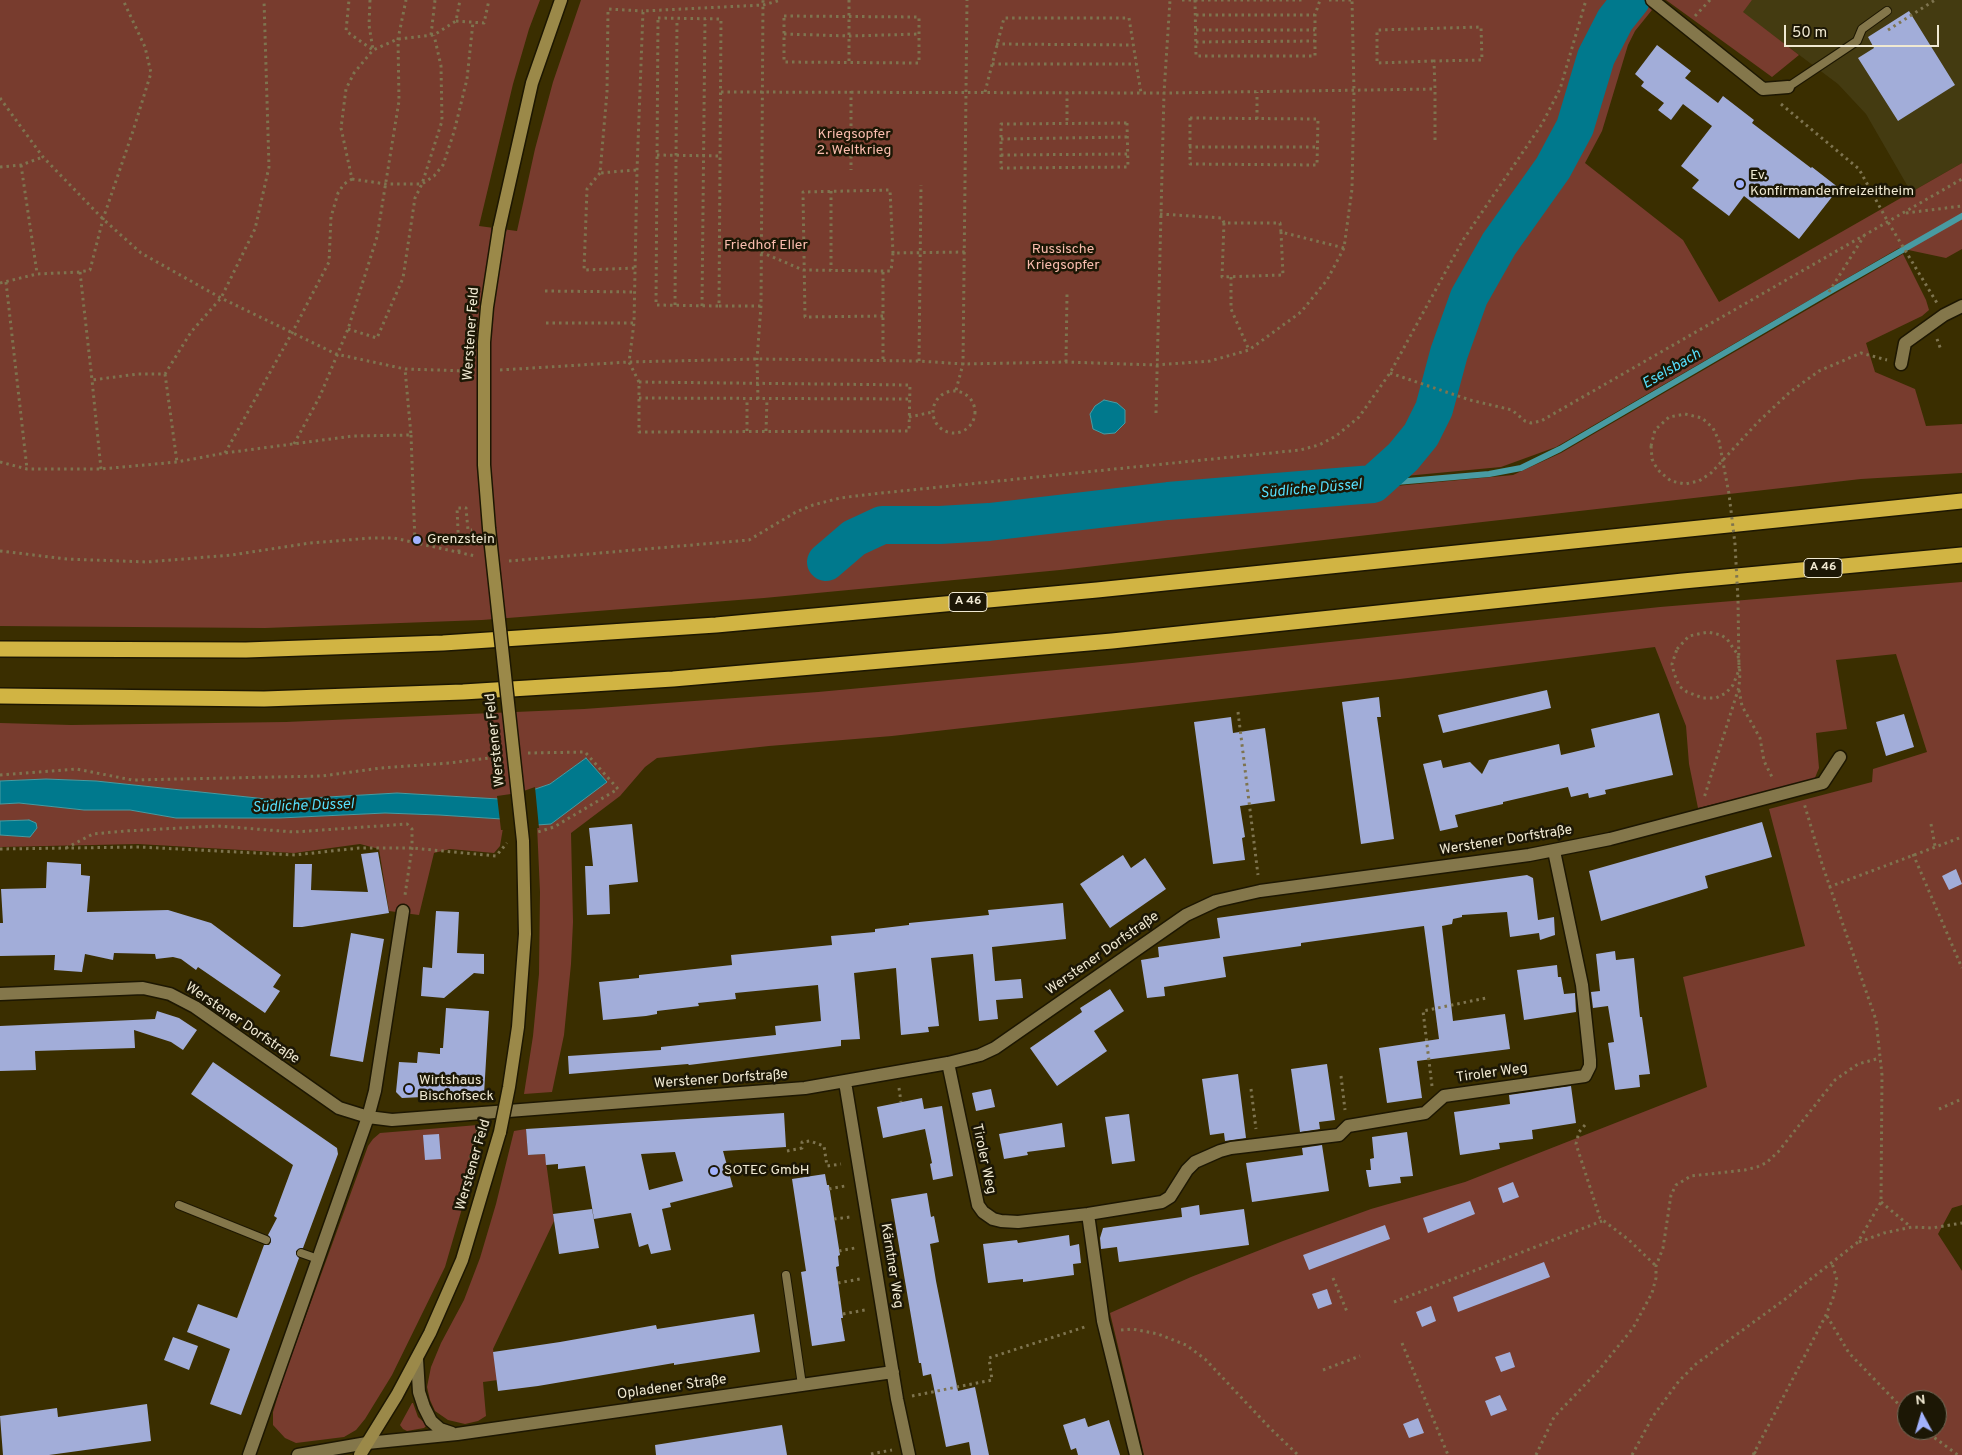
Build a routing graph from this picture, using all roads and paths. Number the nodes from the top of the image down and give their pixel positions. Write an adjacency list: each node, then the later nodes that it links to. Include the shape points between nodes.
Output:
1 (124, 0): 92 (path, via 145,47 151,73)
2 (264, 0): 115 (path, via 268,167 255,229)
3 (349, 0): 45 (path, via 346,31)
4 (370, 0): 45 (path, via 369,26)
5 (406, 0): 39 (path)
6 (435, 0): 37 (path)
7 (460, 0): 31 (path)
8 (489, 0): 32 (path, via 484,23)
9 (561, 0): 244 (main road, Werstener Feld, bridge, via 532,83 499,229 484,342 484,465 523,841 525,927 518,1027 500,1132 462,1260)
10 (781, 0): 22 (path)
11 (849, 0): 28 (path)
12 (968, 0): 57 (path)
13 (1170, 0): 62 (path)
14 (1182, 0): 15 (path)
15 (1195, 0): 16 (path); 26 (path)
16 (1302, 0)
17 (1320, 0): 27 (path)
18 (1329, 0): 19 (path)
19 (1353, 0): 53 (path)
20 (1586, 0): 140 (path, via 1567,70 1552,104 1463,240)
21 (1935, 0): 41 (path, via 1872,40)
22 (763, 2): 24 (path); 55 (path)
23 (1656, 3): 52 (street)
24 (643, 11): 80 (path); 82 (path, via 608,9 607,92)
25 (1888, 11): 41 (lane, via 1862,29)
26 (1196, 15): 27 (path); 33 (path)
27 (1315, 15): 34 (path)
28 (850, 17): 35 (path, via 784,16); 36 (path, via 919,17); 38 (path)
29 (678, 19): 30 (path); 72 (path, via 658,18); 73 (path)
30 (704, 19): 54 (path, via 721,19); 74 (path)
31 (456, 21): 32 (path); 37 (path)
32 (473, 22): 86 (path, via 467,79 454,132 443,165)
33 (1196, 30): 34 (path); 42 (path)
34 (1315, 30): 40 (path)
35 (784, 34): 38 (path); 47 (path, via 784,62)
36 (919, 34): 38 (path); 47 (path, via 919,63)
37 (433, 35): 39 (path); 86 (path, via 441,66 442,121)
38 (850, 36): 47 (path)
39 (398, 39): 45 (path); 85 (path, via 399,101)
40 (1315, 41): 42 (path); 42 (path, via 1315,56 1196,56)
41 (1857, 41): 50 (lane)
42 (1196, 42)
43 (996, 44): 44 (path); 44 (path, via 1004,18 1129,18); 48 (path)
44 (1133, 45): 49 (path)
45 (373, 50): 83 (path, via 354,72 346,89 341,128)
46 (1434, 62): 46 (path, via 1482,60 1481,27 1376,30 1377,63); 51 (path)
47 (849, 63)
48 (992, 64): 49 (path); 58 (path)
49 (1136, 64): 61 (path)
50 (1788, 87): 52 (street)
51 (1435, 89): 53 (path); 68 (path)
52 (1763, 89): 94 (path, via 1859,169)
53 (1354, 91): 60 (path); 97 (path, via 1352,189)
54 (721, 92): 55 (path); 76 (path)
55 (761, 92): 56 (path); 98 (path)
56 (851, 92): 57 (path); 81 (path)
57 (965, 92): 58 (path); 100 (path)
58 (985, 92): 59 (path)
59 (1066, 92): 61 (path); 65 (path)
60 (1257, 92): 62 (path); 64 (path)
61 (1141, 93): 62 (path)
62 (1164, 93): 91 (path)
63 (0, 98): 77 (path)
64 (1257, 119): 69 (path, via 1190,118); 70 (path, via 1318,119)
65 (1067, 123): 66 (path, via 1127,122); 67 (path, via 1001,124)
66 (1127, 137): 67 (path); 71 (path)
67 (1001, 139): 75 (path)
68 (1434, 140)
69 (1190, 147): 70 (path); 70 (path, via 1190,164 1317,165)
70 (1318, 147)
71 (1127, 154): 75 (path); 75 (path, via 1128,167 1001,168)
72 (657, 155): 73 (path); 116 (path, via 656,305)
73 (676, 155): 74 (path); 116 (path)
74 (703, 155): 76 (path); 117 (path)
75 (1001, 155)
76 (720, 156): 118 (path)
77 (43, 157): 78 (path); 92 (path)
78 (21, 165): 79 (path); 107 (path)
79 (0, 167)
80 (637, 170): 82 (path); 102 (path)
81 (851, 170)
82 (600, 173): 102 (path, via 587,189 584,270)
83 (352, 179): 85 (path); 126 (path, via 338,193 333,209 329,262)
84 (1962, 179): 90 (path)
85 (386, 184): 86 (path); 125 (path, via 377,236)
86 (422, 184): 125 (path, via 415,198 403,278 377,338)
87 (921, 184): 99 (path)
88 (831, 191): 101 (path, via 890,190); 103 (path, via 803,192); 104 (path)
89 (1962, 206): 90 (path)
90 (1902, 213): 94 (path)
91 (1160, 214): 93 (path, via 1222,218); 136 (path)
92 (103, 219): 106 (path, via 90,270); 115 (path, via 141,253)
93 (1224, 222): 95 (path, via 1280,222); 108 (path, via 1222,277)
94 (1889, 224): 96 (path); 121 (path)
95 (1281, 232): 97 (path); 108 (path, via 1283,275)
96 (1864, 235): 113 (path); 140 (path, via 1541,421 1531,423 1512,410 1470,400)
97 (1344, 248): 127 (path, via 1327,280 1301,312)
98 (761, 252): 103 (path); 119 (path)
99 (921, 252): 100 (path); 101 (path); 131 (path)
100 (965, 252): 134 (path)
101 (893, 253): 105 (path, via 891,271)
102 (635, 268): 112 (path)
103 (803, 270): 104 (path); 122 (path, via 805,317)
104 (831, 270): 105 (path)
105 (882, 271): 122 (path)
106 (80, 272): 107 (path); 142 (path)
107 (37, 274): 109 (path)
108 (1231, 277): 127 (path, via 1230,309)
109 (6, 282): 110 (path); 161 (path)
110 (0, 283)
111 (545, 291): 112 (path)
112 (635, 292): 124 (path)
113 (1829, 292)
114 (1066, 294): 133 (path)
115 (221, 298): 126 (path); 141 (path, via 191,332)
116 (675, 305): 117 (path)
117 (702, 306): 118 (path)
118 (719, 306): 119 (path)
119 (761, 306): 129 (path)
120 (1962, 306): 121 (street)
121 (1944, 315): 135 (street, via 1904,343)
122 (883, 316): 130 (path)
123 (546, 323): 124 (path)
124 (634, 323): 132 (path)
125 (348, 329): 128 (path)
126 (292, 333): 128 (path); 158 (path)
127 (1249, 350): 136 (path, via 1210,361)
128 (336, 354): 137 (path); 157 (path, via 320,396)
129 (757, 359): 130 (path); 132 (path); 144 (path)
130 (883, 361): 131 (path)
131 (919, 361): 134 (path)
132 (630, 362): 138 (path); 143 (path)
133 (1066, 362): 134 (path); 136 (path)
134 (963, 364): 145 (path)
135 (1901, 364): 172 (path, bridge, via 1861,353 1819,370 1790,392 1758,422 1711,473 1699,481 1685,484 1660,472 1652,458 1655,430 1669,418 1685,414 1702,418 1714,428 1719,441 1730,502 1735,544 1738,600 1739,670 1734,685 1716,698 1703,698 1687,692 1679,686 1674,673 1673,658 1682,642 1694,634 1708,632 1732,643 1738,656 1740,673)
136 (1156, 365): 152 (path)
137 (405, 369): 139 (path); 156 (path)
138 (495, 370)
139 (476, 371)
140 (1390, 373): 170 (path, via 1359,418 1349,427 1319,445 1300,450 872,494 813,505 749,540)
141 (165, 374): 142 (path); 160 (path)
142 (92, 380): 162 (path)
143 (639, 382): 144 (path); 146 (path)
144 (758, 383): 148 (path); 150 (path, via 910,385)
145 (956, 390): 151 (path, via 939,397); 151 (path, via 972,402 975,413 971,424 964,430 945,431 934,419)
146 (639, 398): 147 (path); 154 (path, via 639,432)
147 (747, 399): 148 (path); 154 (path)
148 (758, 399): 149 (path)
149 (767, 399): 150 (path); 155 (path)
150 (910, 399): 153 (path)
151 (933, 412): 153 (path)
152 (1156, 414)
153 (909, 417): 155 (path, via 909,431)
154 (747, 431): 155 (path)
155 (766, 432)
156 (411, 435): 157 (path, via 353,436); 165 (path)
157 (294, 444): 158 (path)
158 (225, 453): 160 (path)
159 (0, 462): 161 (path)
160 (177, 462): 162 (path)
161 (27, 469): 162 (path)
162 (101, 469)
163 (1962, 501): 171 (highway, A 46, via 1087,591 716,625 443,643 266,650)
164 (468, 530): 167 (path, via 466,508 457,508)
165 (415, 542): 166 (path, via 372,538 147,562 67,559); 167 (path)
166 (0, 551)
167 (459, 552): 169 (path)
168 (1962, 555): 173 (highway, A 46, via 1112,641 673,679 463,692 264,699)
169 (478, 557)
170 (505, 561)
171 (0, 649)
172 (1738, 687): 180 (path, via 1742,706 1760,738 1768,772); 181 (path, via 1702,804)
173 (0, 696)
174 (1238, 712): 193 (path)
175 (524, 754): 183 (path, via 585,752 618,789 554,828)
176 (505, 756): 178 (path, via 322,776 132,780 76,769)
177 (1840, 757): 179 (street, Werstener Dorfstraße, via 1824,783)
178 (0, 775)
179 (1800, 791): 180 (street, Werstener Dorfstraße); 192 (path)
180 (1784, 795): 181 (street, Werstener Dorfstraße)
181 (1705, 816): 190 (street, Werstener Dorfstraße, via 1610,840)
182 (1931, 824): 186 (path)
183 (529, 834)
184 (1962, 837): 186 (path)
185 (510, 838): 187 (path, via 496,856)
186 (1935, 846): 191 (path)
187 (412, 848): 189 (path, via 359,848 295,855 139,846); 189 (path, via 412,828 407,824 294,832 217,826 125,831 93,834); 194 (path)
188 (0, 849): 189 (path)
189 (66, 849)
190 (1554, 850): 193 (street, Werstener Dorfstraße); 204 (street, Tiroler Weg, via 1582,985 1590,1060 1588,1071 1585,1076 1444,1096)
191 (1913, 854): 192 (path); 195 (path)
192 (1829, 887): 198 (path, via 1876,1020)
193 (1260, 891): 199 (street, Werstener Dorfstraße, via 1216,901 1186,915 995,1048)
194 (403, 911): 206 (street, via 375,1091)
195 (1962, 968)
196 (0, 994): 206 (street, Werstener Dorfstraße, via 143,988 170,994 194,1007 339,1108)
197 (1486, 998): 204 (path, via 1423,1011)
198 (1880, 1058): 216 (path); 231 (path, via 1858,1064 1835,1080 1778,1152 1766,1162 1745,1170 1691,1176 1676,1185)
199 (948, 1063): 201 (street, Werstener Dorfstraße); 218 (street, Tiroler Weg, via 975,1195 984,1212 993,1219 1018,1222)
200 (1341, 1076): 208 (path)
201 (845, 1082): 206 (street, Werstener Dorfstraße, via 774,1092 392,1120); 246 (street, Kärntner Weg)
202 (1251, 1089): 210 (path)
203 (1962, 1099): 205 (path)
204 (1434, 1104): 208 (street, Tiroler Weg, via 1425,1113)
205 (1939, 1109)
206 (368, 1117): 229 (street)
207 (1585, 1125): 221 (path, via 1576,1144)
208 (1348, 1126): 210 (street, Tiroler Weg, via 1339,1135)
209 (477, 1133): 212 (path)
210 (1258, 1145): 218 (street, Tiroler Weg, via 1220,1151 1195,1162 1186,1170 1170,1197 1162,1202)
211 (787, 1151): 213 (path, via 802,1148 802,1142 810,1141 824,1146 828,1166)
212 (470, 1158)
213 (842, 1164)
214 (845, 1186): 215 (path)
215 (830, 1189)
216 (1881, 1202): 223 (path); 225 (path)
217 (179, 1205): 224 (lane)
218 (1088, 1214): 241 (street)
219 (850, 1217): 220 (path)
220 (834, 1219)
221 (1602, 1221): 231 (path, via 1629,1240); 236 (path)
222 (1962, 1223): 223 (path, via 1932,1228)
223 (1912, 1227): 225 (path)
224 (266, 1240)
225 (1858, 1242): 230 (path)
226 (855, 1248): 227 (path)
227 (839, 1251)
228 (301, 1253): 229 (lane)
229 (318, 1259): 256 (street)
230 (1832, 1262): 240 (path, via 1837,1280); 264 (path, via 1678,1381 1653,1416)
231 (1656, 1266): 263 (path, via 1652,1293 1633,1328 1554,1417)
232 (786, 1275): 247 (lane)
233 (1333, 1278): 239 (path)
234 (860, 1279): 235 (path)
235 (838, 1283)
236 (1394, 1302)
237 (865, 1310): 238 (path)
238 (843, 1314)
239 (1348, 1314)
240 (1826, 1315): 249 (path, via 1849,1353); 255 (path)
241 (1104, 1327): 248 (path, via 989,1358 992,1380); 260 (street); 261 (path, via 1158,1334 1186,1345 1205,1359)
242 (1402, 1343): 262 (path)
243 (1360, 1356): 245 (path)
244 (417, 1359): 250 (street, via 419,1392 431,1421 440,1429); 252 (main road, Werstener Feld)
245 (1323, 1370)
246 (893, 1372): 247 (street, Opladener Straße); 248 (street, Kärntner Weg)
247 (802, 1385): 250 (street, Opladener Straße)
248 (897, 1399): 259 (street, Kärntner Weg)
249 (1897, 1403)
250 (457, 1434): 252 (street, Opladener Straße)
251 (1938, 1440): 266 (path)
252 (367, 1443): 257 (street, Opladener Straße); 258 (main road, Werstener Feld)
253 (893, 1450): 254 (path)
254 (871, 1454)
255 (1753, 1454): 265 (path)
256 (249, 1455)
257 (298, 1455)
258 (360, 1455)
259 (909, 1455)
260 (1136, 1455)
261 (1298, 1455)
262 (1448, 1455)
263 (1536, 1455)
264 (1632, 1455)
265 (1759, 1455)
266 (1958, 1455)

